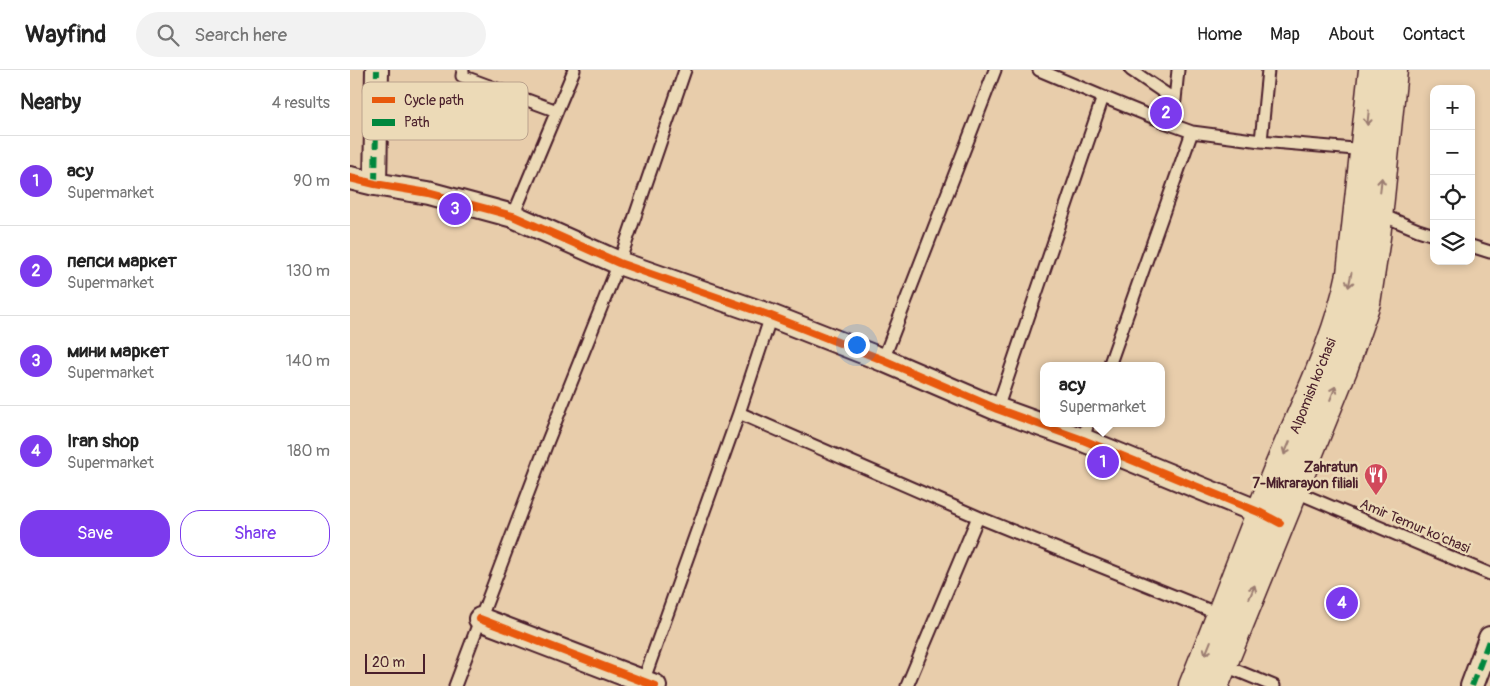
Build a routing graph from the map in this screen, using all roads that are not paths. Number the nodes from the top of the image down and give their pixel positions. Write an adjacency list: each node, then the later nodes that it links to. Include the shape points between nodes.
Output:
1 (463, 70): 11 (lane, via 462,76)
2 (574, 70): 15 (lane)
3 (685, 70): 28 (lane)
4 (995, 70): 30 (lane)
5 (1039, 70): 12 (lane)
6 (1131, 70): 13 (lane)
7 (1178, 70): 13 (lane)
8 (1268, 70): 19 (lane)
9 (1373, 70): 20 (main road, Alpomish ko'chasi, one-way to 20)
10 (1393, 70): 20 (main road)
11 (478, 82)
12 (1102, 97): 16 (lane); 32 (lane)
13 (1175, 100): 16 (lane)
14 (528, 101): 15 (lane)
15 (557, 112): 24 (lane)
16 (1167, 124): 17 (lane)
17 (1192, 132): 19 (lane); 31 (lane)
18 (375, 140): 22 (street)
19 (1261, 141): 20 (lane)
20 (1375, 150): 23 (main road, Alpomish ko'chasi)
21 (350, 178): 22 (street)
22 (374, 184): 24 (street, via 428,193)
23 (1368, 209): 25 (lane); 37 (main road, Alpomish ko'chasi, via 1346,299)
24 (514, 216): 28 (street)
25 (1430, 234)
26 (1475, 247): 27 (lane)
27 (1490, 252)
28 (619, 263): 29 (street); 42 (lane)
29 (771, 316): 30 (street); 33 (lane)
30 (883, 360): 32 (street)
31 (1110, 362)
32 (997, 409): 34 (street)
33 (739, 413): 38 (lane); 45 (lane)
34 (1040, 420)
35 (1070, 427): 36 (street)
36 (1086, 431): 39 (street)
37 (1282, 487): 39 (main road, Alpomish ko'chasi); 40 (lane, Amir Temur ko'chasi)
38 (978, 517): 41 (lane); 47 (lane)
39 (1270, 518): 41 (main road, Alpomish ko'chasi); 44 (main road, one-way to 39)
40 (1490, 574)
41 (1221, 615): 48 (main road, Alpomish ko'chasi, one-way to 48)
42 (480, 619): 45 (street); 46 (lane)
43 (1488, 650): 50 (street)
44 (1219, 675): 49 (lane)
45 (649, 684)
46 (455, 686)
47 (907, 686)
48 (1193, 686)
49 (1274, 686)
50 (1472, 686)

